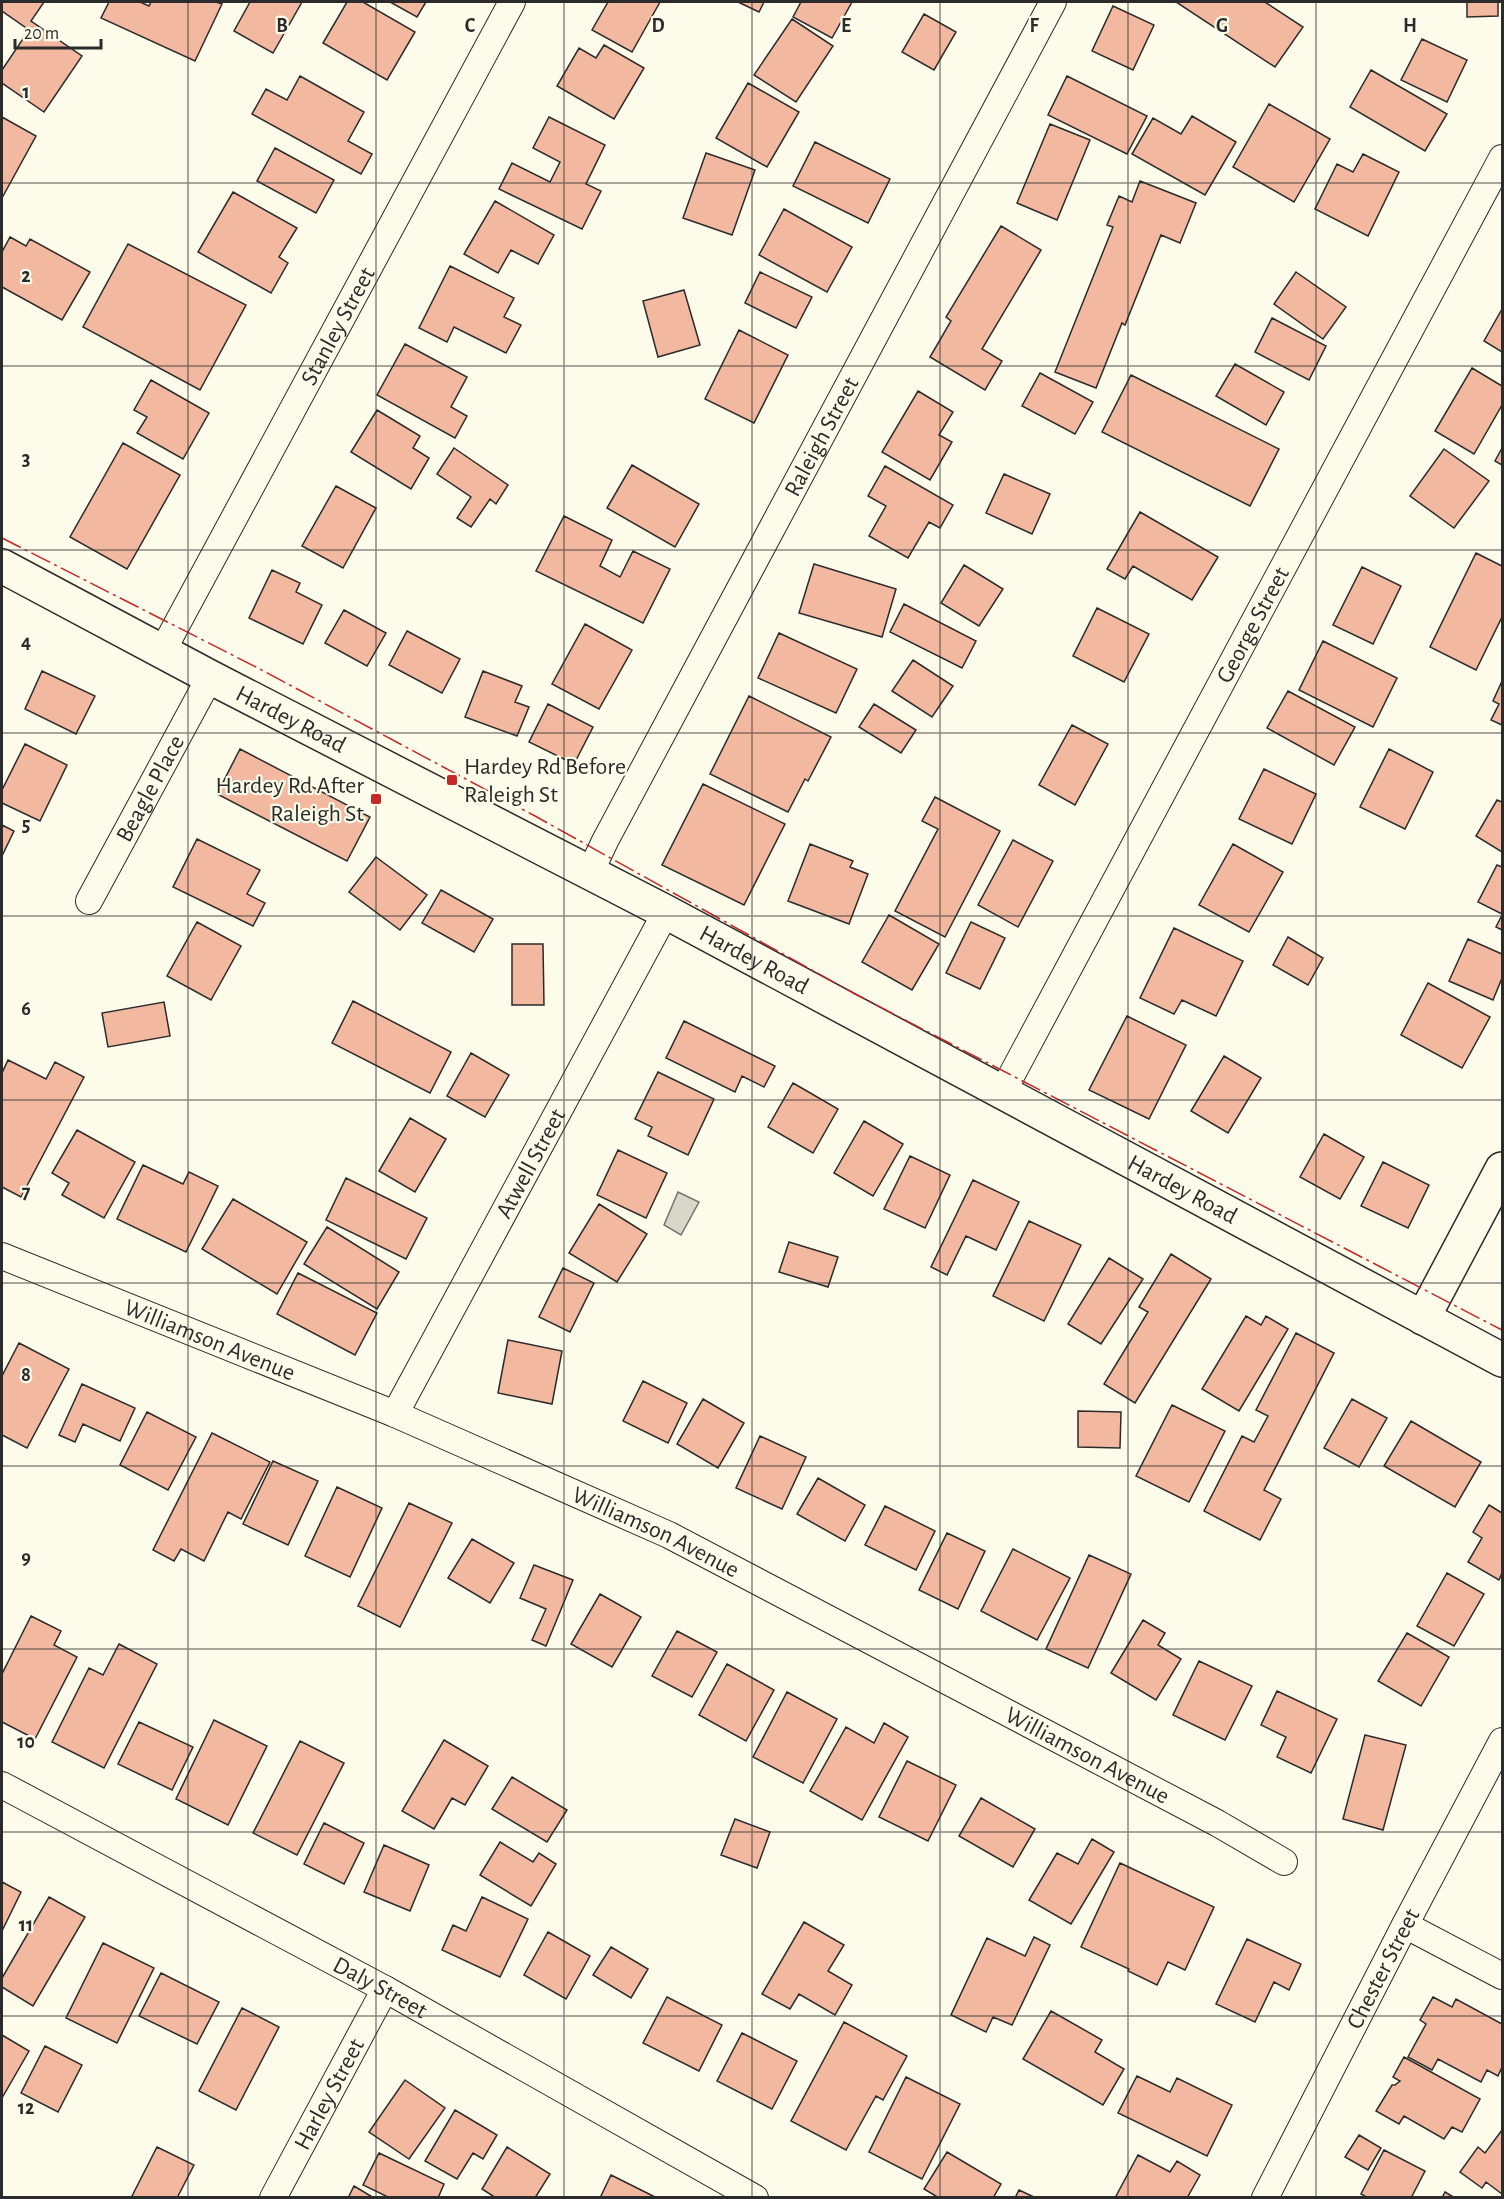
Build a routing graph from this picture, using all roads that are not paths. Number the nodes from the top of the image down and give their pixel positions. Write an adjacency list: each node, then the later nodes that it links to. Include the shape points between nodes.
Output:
1 (512, 2): 5 (street, Stanley Street)
2 (1053, 2): 7 (street, Raleigh Street)
3 (1503, 158): 10 (street, George Street)
4 (2, 566): 5 (main road, Hardey Road)
5 (163, 650): 6 (main road, Hardey Road)
6 (210, 677): 7 (main road, Hardey Road); 8 (street, Beagle Place)
7 (590, 873): 9 (main road, Hardey Road)
8 (89, 901)
9 (666, 912): 10 (main road, Hardey Road); 15 (street, Atwell Street)
10 (1002, 1093): 13 (main road, Hardey Road)
11 (1503, 1169): 13 (main road)
12 (2, 1256): 15 (street, Williamson Avenue)
13 (1423, 1318): 14 (main road, Hardey Road)
14 (1503, 1360)
15 (395, 1414): 18 (street, Williamson Avenue, via 669,1535)
16 (1503, 1741): 19 (street, Chester Street)
17 (2, 1785): 21 (street, Daly Street)
18 (1284, 1862)
19 (1405, 1925): 20 (street); 24 (street, Chester Street)
20 (1503, 1976)
21 (385, 1989): 22 (street, Daly Street); 23 (street, Harley Street)
22 (747, 2196)
23 (273, 2198)
24 (1265, 2198)

